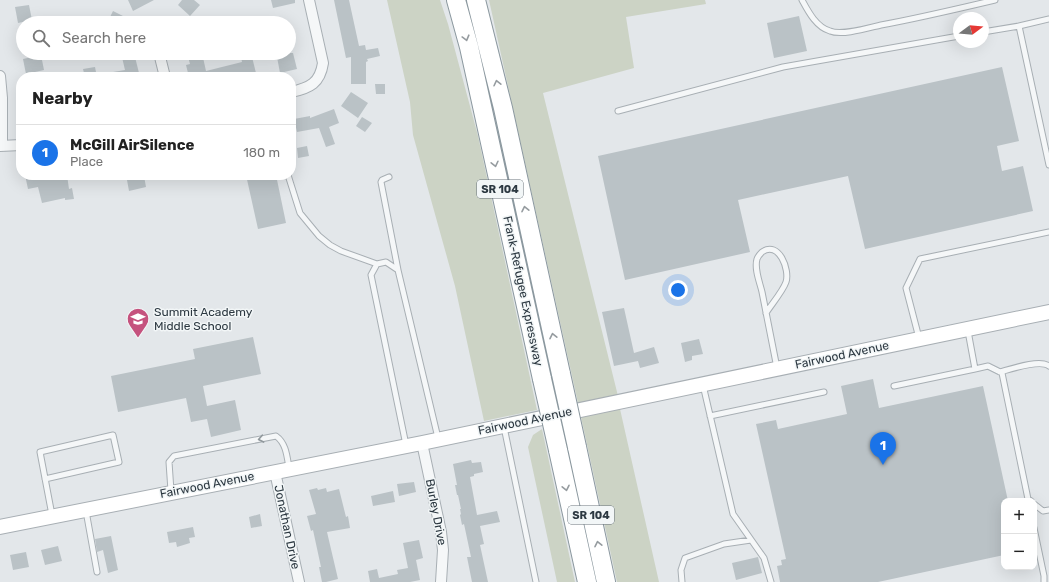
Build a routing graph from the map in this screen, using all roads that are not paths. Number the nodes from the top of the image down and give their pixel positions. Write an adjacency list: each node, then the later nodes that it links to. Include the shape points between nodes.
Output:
1 (309, 0): 13 (street, via 323,63 322,72 309,87)
2 (456, 0): 55 (highway, Frank-Refugee Expressway / SR 104, one-way to 55, bridge)
3 (476, 0): 56 (highway, Frank-Refugee Expressway / SR 104, one-way to 3, bridge, via 503,108)
4 (802, 0): 5 (lane, via 816,22 825,30 844,32)
5 (995, 0)
6 (1049, 19): 7 (lane)
7 (1019, 26): 8 (lane); 17 (lane)
8 (989, 31)
9 (953, 37): 14 (lane, via 784,68)
10 (161, 60): 11 (street)
11 (164, 72)
12 (0, 76): 16 (street)
13 (296, 91)
14 (618, 111)
15 (16, 145): 16 (street)
16 (1, 146)
17 (1049, 165)
18 (389, 177): 22 (lane, via 381,182)
19 (290, 180): 21 (lane, via 300,213 319,236 341,251)
20 (1049, 232): 26 (lane, via 920,259 906,288)
21 (377, 264): 22 (lane, via 386,262); 38 (lane, via 371,275)
22 (398, 270): 36 (lane)
23 (1049, 312): 25 (street, Fairwood Avenue)
24 (766, 313): 24 (lane, via 756,260 766,250 773,250 782,256 786,268 786,282); 28 (lane)
25 (968, 329): 26 (street, Fairwood Avenue); 29 (lane)
26 (919, 339): 28 (street, Fairwood Avenue)
27 (1049, 366): 30 (lane, via 1035,364)
28 (777, 369): 31 (street, Fairwood Avenue)
29 (975, 369): 30 (lane, via 988,366); 32 (lane)
30 (999, 372): 43 (lane, via 1002,373)
31 (702, 384): 34 (lane); 35 (street, Fairwood Avenue)
32 (894, 386)
33 (824, 392): 34 (lane)
34 (710, 416): 50 (lane, via 733,514)
35 (504, 426): 36 (street, Fairwood Avenue); 54 (lane)
36 (439, 439): 37 (street, Fairwood Avenue)
37 (422, 443): 38 (street, Fairwood Avenue); 53 (street, Burley Drive, via 441,532)
38 (406, 446): 39 (street, Fairwood Avenue)
39 (290, 469): 40 (street, Fairwood Avenue); 42 (lane, one-way to 42, via 284,446 281,439 276,436 174,456 168,462)
40 (275, 472): 42 (street, Fairwood Avenue); 52 (street, Jonathan Drive)
41 (45, 479): 41 (lane, via 40,452 113,435 119,462); 47 (lane)
42 (171, 493): 45 (street, Fairwood Avenue)
43 (1029, 498)
44 (1037, 506): 46 (lane, via 1043,511)
45 (86, 510): 47 (street, Fairwood Avenue); 51 (lane)
46 (1049, 510)
47 (52, 516): 48 (street, Fairwood Avenue)
48 (0, 527)
49 (1035, 534): 59 (lane)
50 (752, 540): 57 (lane, via 724,544 685,558 681,570); 58 (lane, via 764,558)
51 (97, 572)
52 (299, 582)
53 (441, 582)
54 (536, 582)
55 (587, 582)
56 (606, 582)
57 (682, 582)
58 (771, 582)
59 (1044, 582)

